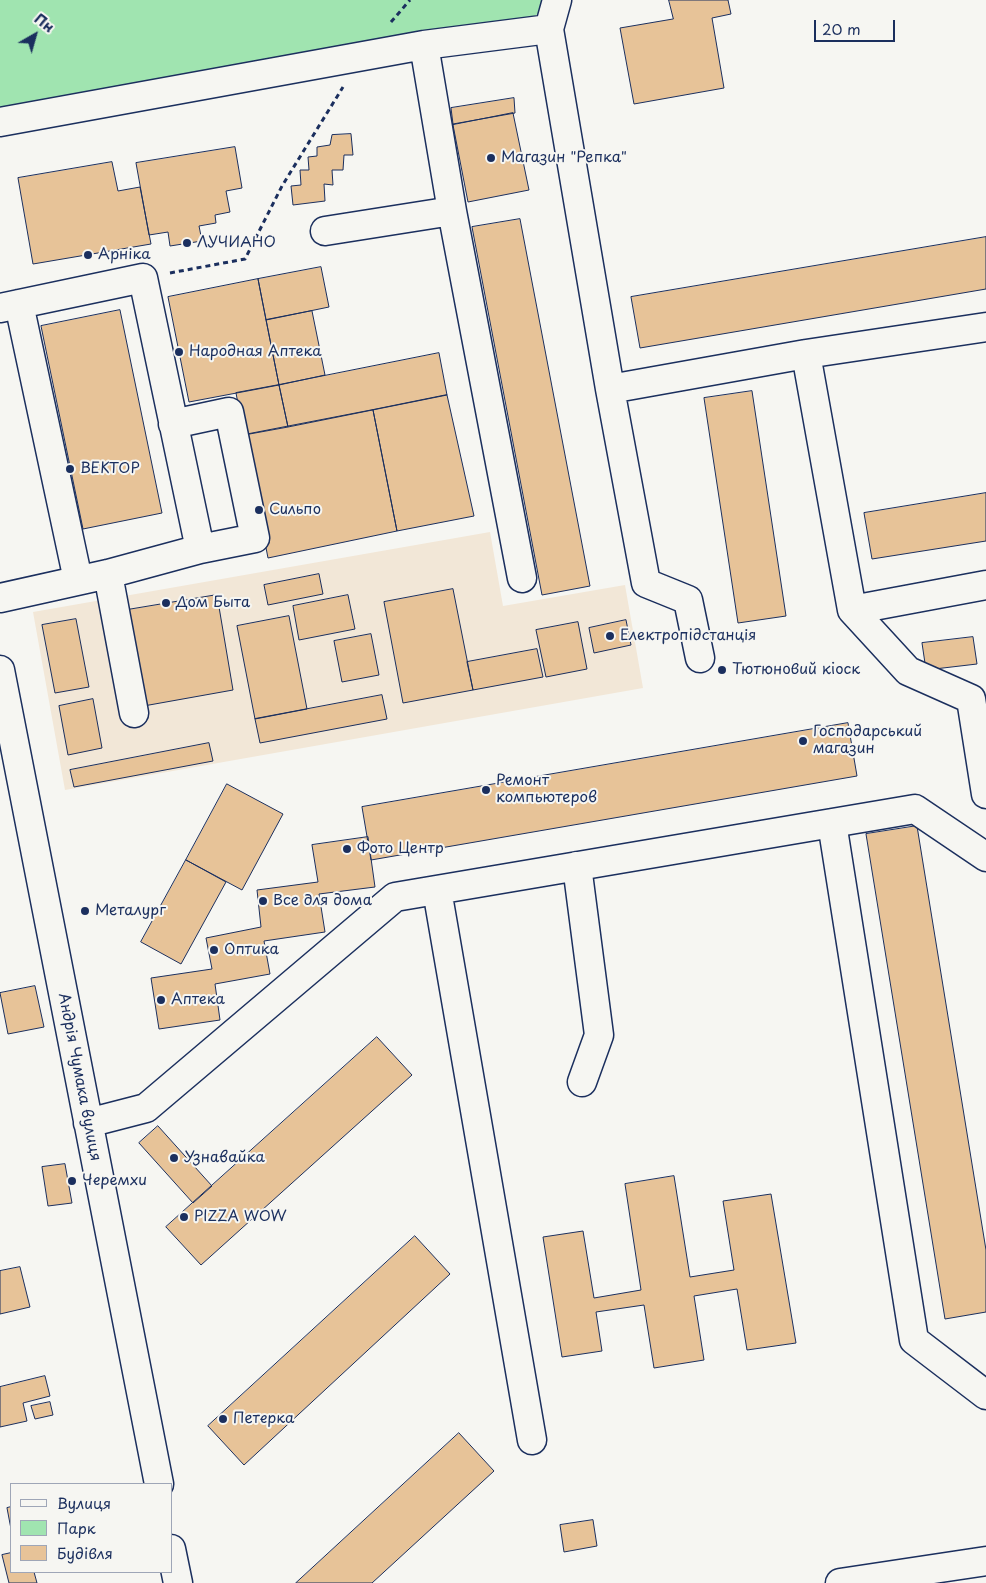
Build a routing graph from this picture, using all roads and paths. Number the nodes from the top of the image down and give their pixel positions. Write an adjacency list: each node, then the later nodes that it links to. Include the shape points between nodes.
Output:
1 (410, 0): 5 (path)
2 (557, 0): 3 (street)
3 (549, 29): 4 (street); 13 (street)
4 (424, 45): 5 (street); 7 (street)
5 (362, 56): 6 (street); 9 (path, via 282,186 245,258)
6 (0, 122)
7 (452, 211): 8 (street); 17 (street)
8 (325, 231)
9 (143, 278): 10 (street); 14 (street)
10 (9, 306): 18 (street)
11 (986, 327): 12 (street)
12 (806, 354): 13 (street); 21 (street)
13 (610, 389): 22 (street, via 646,583 688,600)
14 (173, 424): 15 (street); 15 (street, via 229,412 255,538)
15 (200, 549): 16 (street)
16 (108, 574): 18 (street); 24 (street)
17 (522, 578)
18 (78, 580): 20 (street)
19 (986, 585): 21 (street)
20 (0, 598)
21 (852, 610): 25 (street, via 908,670 971,699)
22 (700, 658)
23 (0, 670): 31 (street, Андрія Чумака вулиця)
24 (134, 713)
25 (986, 794)
26 (832, 823): 27 (street, via 915,809); 28 (street); 32 (street, via 914,1340)
27 (986, 857)
28 (577, 866): 29 (street); 30 (street, via 599,1035)
29 (437, 890): 31 (street, via 395,897 146,1108); 33 (street)
30 (582, 1082)
31 (88, 1123): 34 (street, Андрія Чумака вулиця)
32 (986, 1395)
33 (532, 1440)
34 (159, 1483)
35 (172, 1554): 37 (street)
36 (986, 1561): 38 (street)
37 (178, 1583)
38 (840, 1583)

